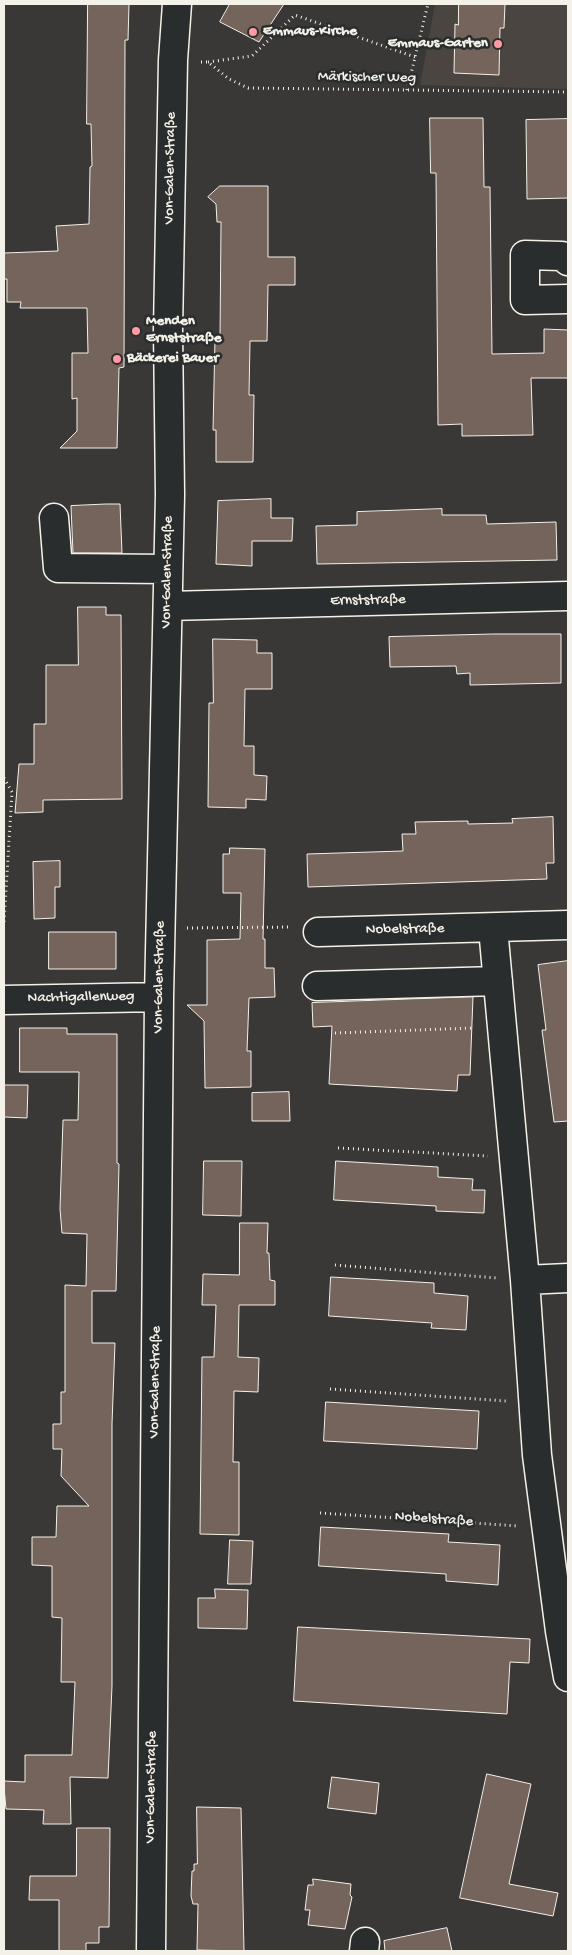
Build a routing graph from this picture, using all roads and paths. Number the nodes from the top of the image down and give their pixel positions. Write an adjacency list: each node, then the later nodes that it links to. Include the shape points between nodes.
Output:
1 (177, 4): 4 (street, Von-Galen-Straße)
2 (428, 4): 3 (path)
3 (415, 57): 5 (path, via 295,15 252,56); 6 (path)
4 (173, 60): 5 (path); 11 (street, Von-Galen-Straße)
5 (208, 62): 6 (path, Märkischer Weg, via 229,79 248,88)
6 (408, 90): 7 (path, Märkischer Weg)
7 (568, 92)
8 (568, 261): 9 (street, via 562,256 525,256 525,300)
9 (568, 299)
10 (54, 518): 11 (street, via 58,568)
11 (168, 570): 13 (street, Von-Galen-Straße)
12 (568, 596): 13 (street, Ernststraße)
13 (168, 606): 18 (street, Von-Galen-Straße)
14 (4, 778): 15 (path, via 12,792)
15 (4, 923)
16 (568, 925): 17 (street, Nobelstraße)
17 (493, 928): 19 (street, Nobelstraße); 20 (street)
18 (160, 929): 19 (path, via 303,926); 22 (street, Von-Galen-Straße)
19 (318, 932)
20 (498, 981): 21 (street); 24 (street)
21 (316, 986)
22 (159, 997): 23 (street, Nachtigallenweg); 37 (street, Von-Galen-Straße)
23 (4, 1000)
24 (502, 1027): 25 (path); 27 (street)
25 (335, 1033)
26 (338, 1148): 27 (path)
27 (514, 1158): 30 (street)
28 (335, 1265): 30 (path)
29 (568, 1278): 30 (street)
30 (525, 1280): 32 (street)
31 (330, 1389): 32 (path)
32 (533, 1402): 34 (street)
33 (320, 1513): 34 (path, Nobelstraße)
34 (548, 1527): 35 (street)
35 (564, 1631): 36 (street)
36 (568, 1677)
37 (151, 1951)

